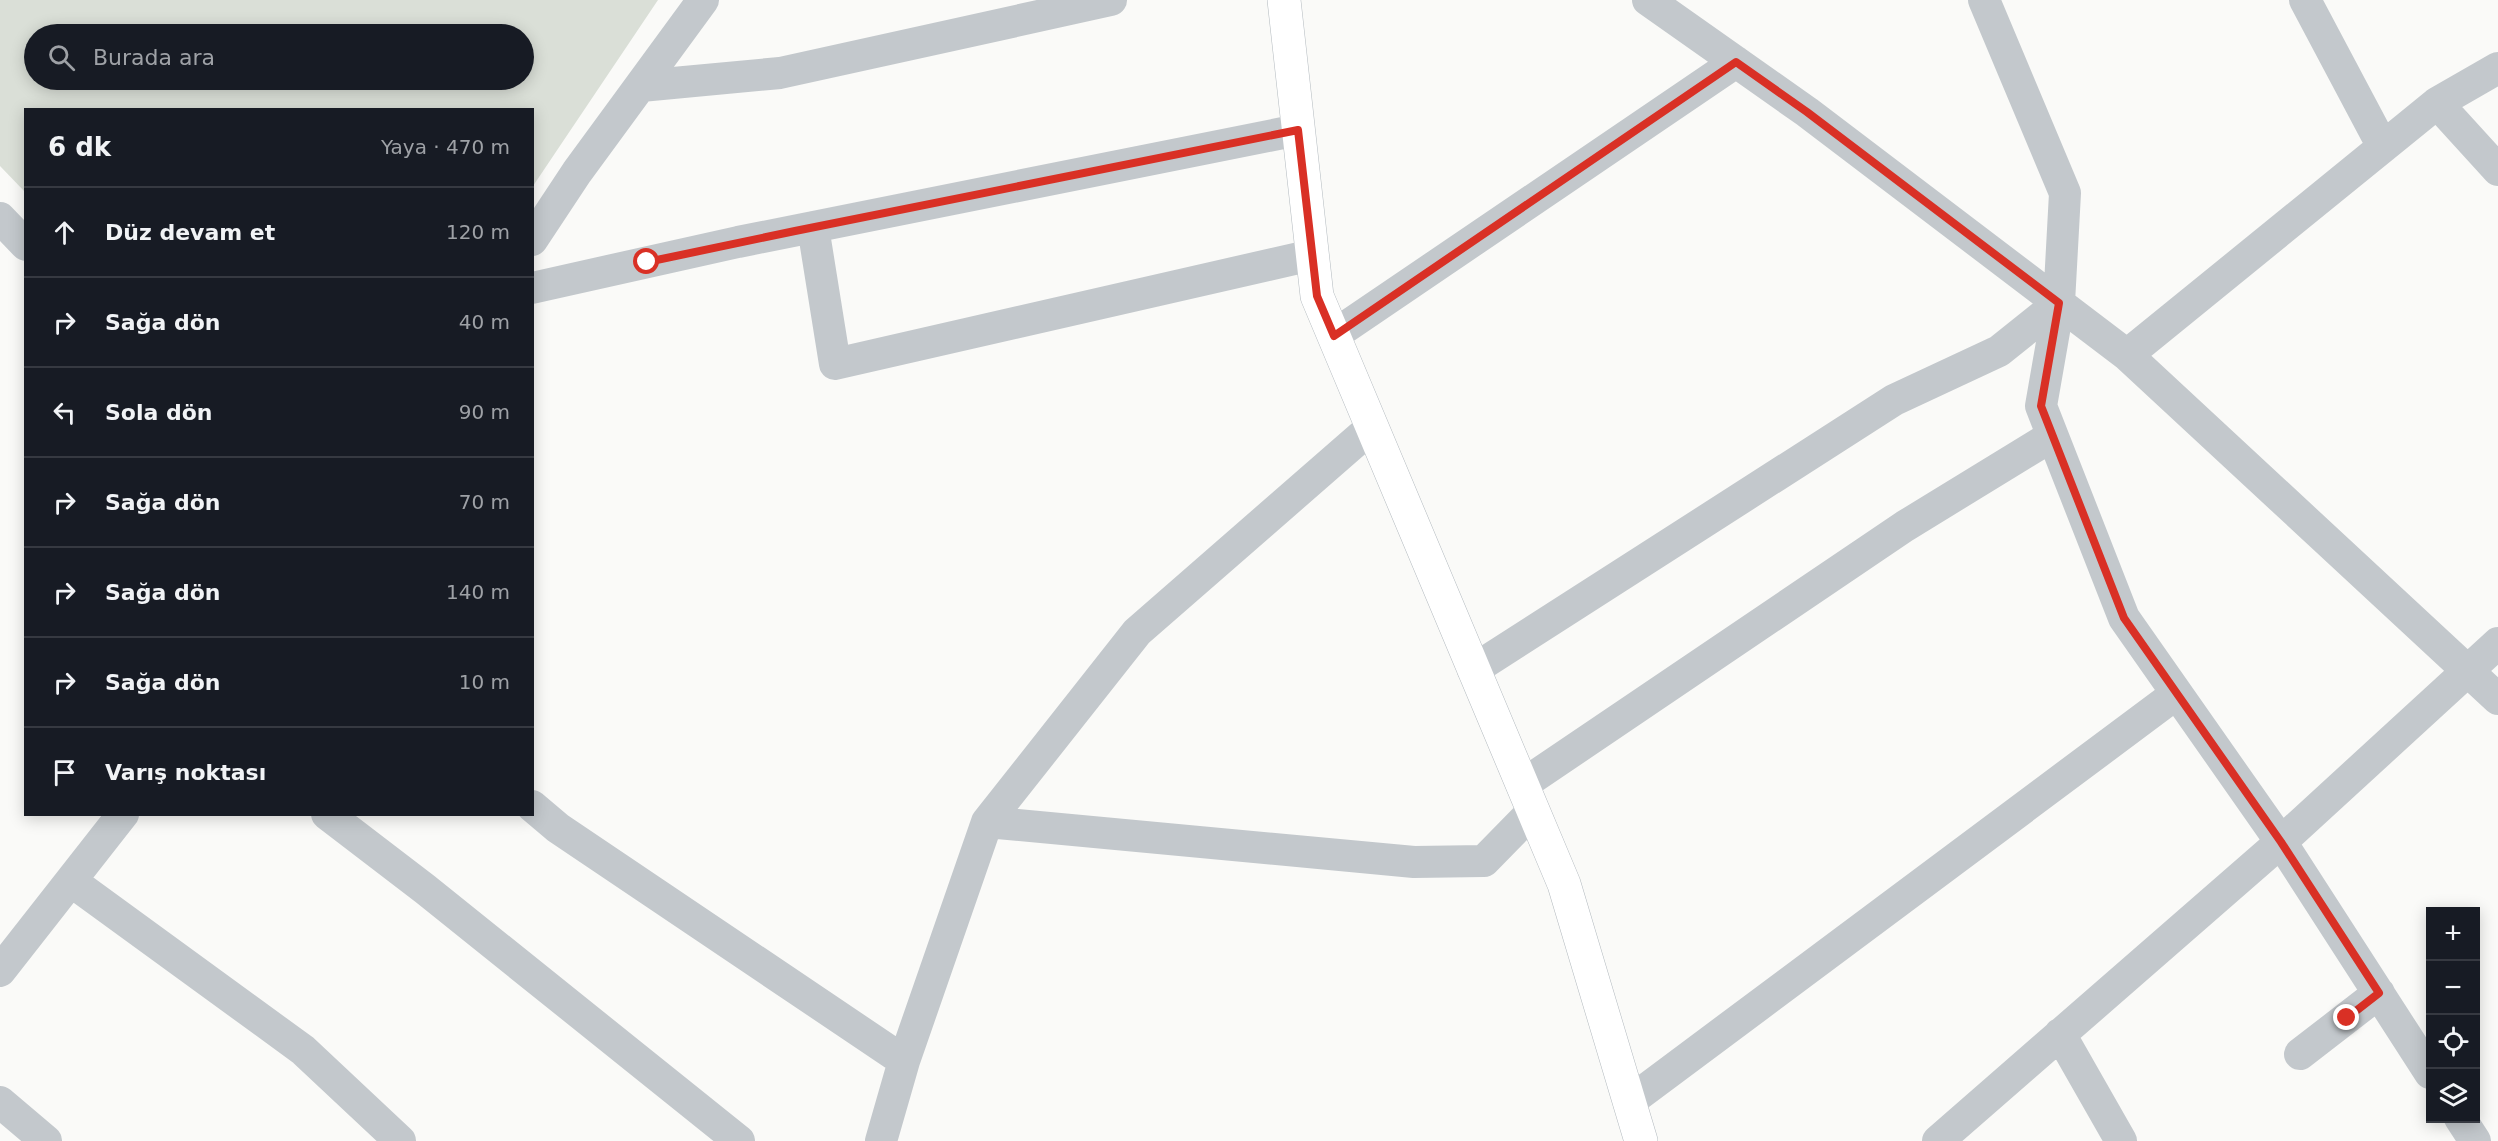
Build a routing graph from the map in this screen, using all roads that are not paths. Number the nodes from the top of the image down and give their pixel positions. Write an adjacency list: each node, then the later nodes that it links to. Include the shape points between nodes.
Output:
1 (703, 0): 9 (street)
2 (1111, 0): 9 (street, via 780,73)
3 (1284, 0): 11 (street)
4 (1648, 0): 7 (street)
5 (1984, 0): 20 (street, via 2065,193)
6 (2305, 0): 12 (street)
7 (1736, 62): 20 (street); 21 (street)
8 (2498, 68): 10 (street)
9 (641, 86): 16 (street)
10 (2437, 103): 12 (street); 13 (street)
11 (1298, 130): 15 (street); 18 (street)
12 (2383, 147): 22 (street)
13 (2498, 170)
14 (0, 218): 17 (street)
15 (813, 227): 18 (street, via 835,364); 19 (street)
16 (534, 237)
17 (24, 243)
18 (1312, 255): 21 (street, via 1317,296)
19 (534, 288)
20 (2059, 303): 22 (street); 24 (street, via 2041,406); 26 (street, via 1999,351 1894,400)
21 (1334, 336): 23 (street)
22 (2127, 355): 27 (street)
23 (1372, 427): 26 (street); 34 (street, via 1137,632)
24 (2052, 436): 28 (street, via 2124,618); 30 (street, via 1905,526)
25 (2498, 643): 27 (street)
26 (1473, 670): 30 (street)
27 (2469, 670): 29 (street); 35 (street)
28 (2176, 694): 35 (street); 44 (street)
29 (2498, 699)
30 (1527, 798): 34 (street, via 1484,861 1414,862); 44 (street, via 1564,884)
31 (534, 808): 41 (street, via 558,828)
32 (121, 816): 36 (street)
33 (330, 816): 48 (street)
34 (987, 822): 41 (street)
35 (2281, 842): 38 (street); 39 (street)
36 (71, 881): 37 (street); 47 (street, via 303,1050)
37 (0, 971)
38 (2379, 993): 40 (street); 42 (street)
39 (2060, 1034): 51 (street); 52 (street)
40 (2300, 1054)
41 (904, 1060): 49 (street)
42 (2427, 1069)
43 (0, 1102): 46 (street)
44 (1629, 1102): 50 (street)
45 (2463, 1123): 53 (street)
46 (46, 1141)
47 (399, 1141)
48 (739, 1141)
49 (881, 1141)
50 (1641, 1141)
51 (1938, 1141)
52 (2121, 1141)
53 (2475, 1141)

